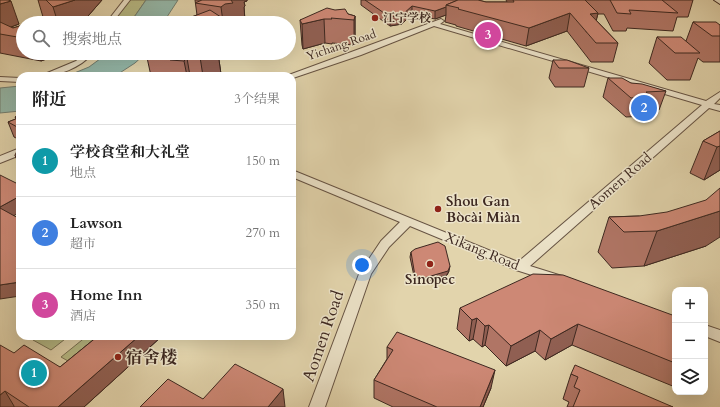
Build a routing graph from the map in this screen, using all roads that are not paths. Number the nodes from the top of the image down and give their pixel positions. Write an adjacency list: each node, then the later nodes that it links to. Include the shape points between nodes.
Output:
1 (127, 0): 2 (street)
2 (114, 16)
3 (448, 18): 4 (street, Yichang Road)
4 (434, 24): 7 (street, Yichang Road); 11 (street)
5 (82, 60): 6 (street)
6 (55, 72)
7 (296, 74)
8 (0, 79): 9 (street)
9 (16, 80)
10 (720, 94): 11 (street, Aomen Road)
11 (709, 105): 12 (street); 17 (street, Aomen Road)
12 (720, 108)
13 (16, 153): 14 (street)
14 (0, 160)
15 (296, 175): 16 (street, Xikang Road)
16 (408, 221): 17 (street, Xikang Road); 21 (street, Aomen Road, via 385,244 365,274)
17 (520, 266): 18 (street, Xikang Road)
18 (566, 283)
19 (708, 331): 20 (street)
20 (720, 336)
21 (317, 407)

